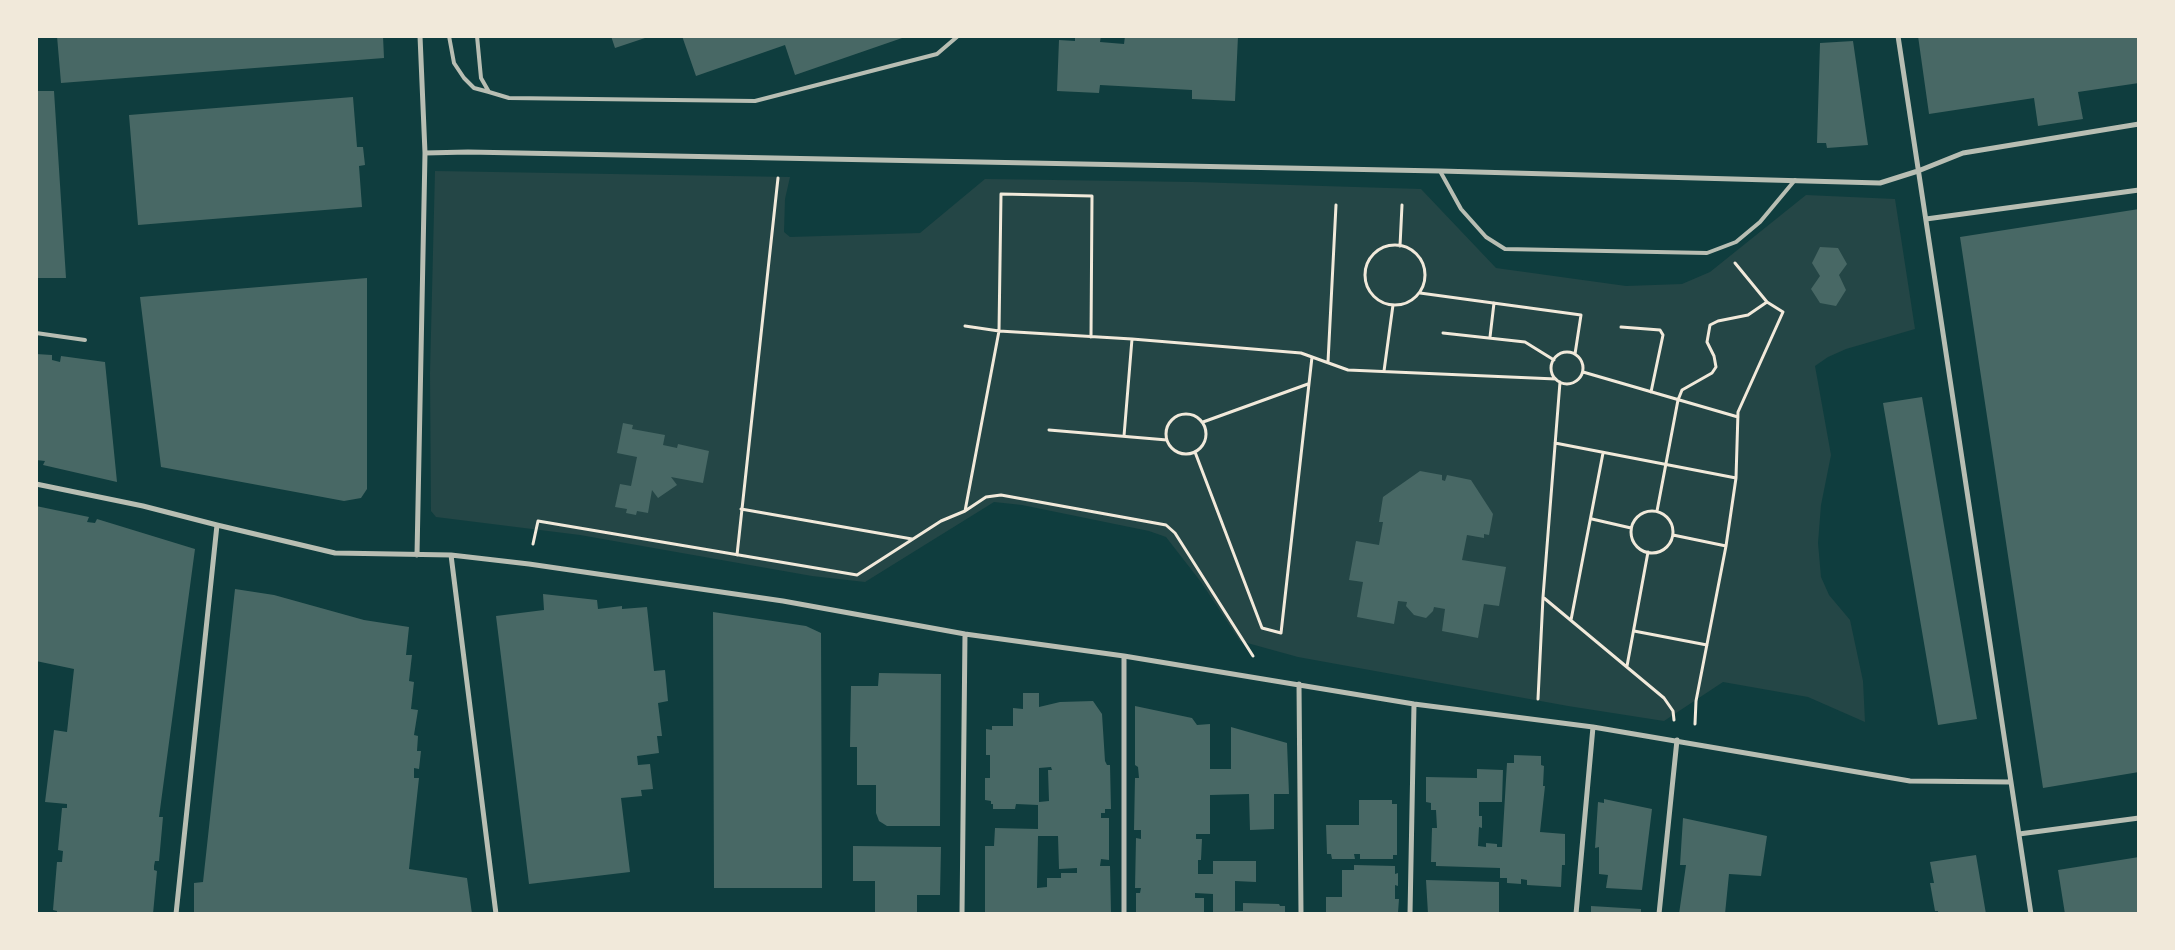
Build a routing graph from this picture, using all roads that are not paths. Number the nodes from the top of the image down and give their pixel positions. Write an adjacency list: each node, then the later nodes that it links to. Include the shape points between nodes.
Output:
1 (420, 36): 8 (street)
2 (449, 36): 6 (lane, via 454,63 464,78 474,88)
3 (477, 36): 6 (lane, via 480,78)
4 (958, 36): 6 (lane, via 937,54 755,101 509,98)
5 (1898, 36): 10 (street)
6 (489, 92)
7 (2139, 124): 10 (street, via 1963,153)
8 (425, 153): 9 (street); 18 (street)
9 (1440, 171): 11 (street); 11 (lane, via 1461,209 1486,237 1505,249 1707,253 1736,242 1760,222)
10 (1918, 171): 11 (street, via 1880,183); 13 (street)
11 (1796, 180)
12 (2139, 190): 13 (street)
13 (1926, 219): 26 (street)
14 (36, 333): 15 (lane)
15 (85, 340)
16 (36, 484): 17 (street)
17 (217, 525): 18 (street, via 335,552); 29 (street)
18 (417, 555): 19 (street)
19 (450, 556): 20 (street, via 529,564 783,601); 30 (street)
20 (965, 634): 21 (street); 31 (street)
21 (1124, 656): 22 (street); 32 (street)
22 (1299, 684): 23 (street); 33 (street)
23 (1414, 704): 24 (street); 34 (street)
24 (1592, 726): 25 (street); 35 (street)
25 (1677, 740): 26 (street, via 1910,781); 36 (street)
26 (2010, 782): 28 (street)
27 (2139, 818): 28 (street)
28 (2019, 834): 37 (street)
29 (176, 914)
30 (496, 914)
31 (962, 914)
32 (1124, 914)
33 (1302, 914)
34 (1410, 914)
35 (1576, 914)
36 (1659, 914)
37 (2031, 914)

